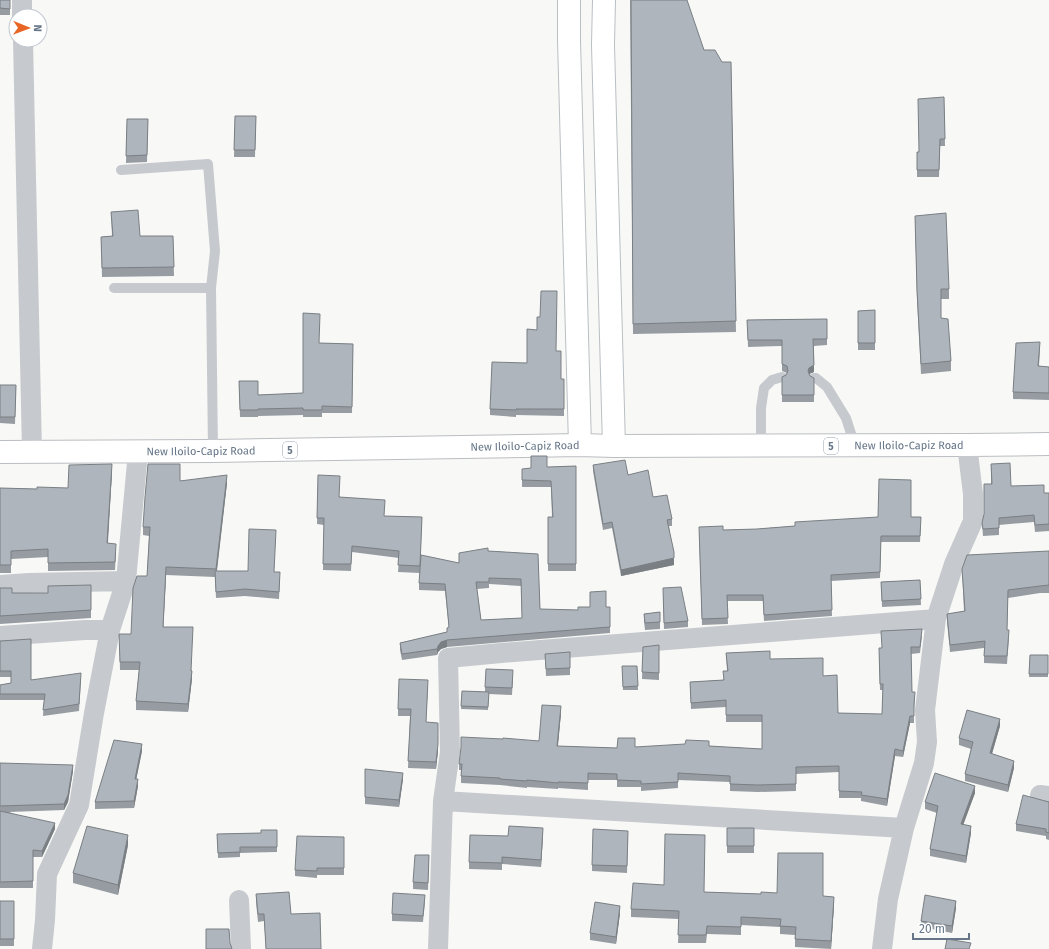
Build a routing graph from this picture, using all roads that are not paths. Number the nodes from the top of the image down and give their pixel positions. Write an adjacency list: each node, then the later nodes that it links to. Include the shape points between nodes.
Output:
1 (570, 0): 10 (main road)
2 (604, 0): 12 (main road, via 603,45)
3 (23, 48): 17 (street)
4 (121, 170): 6 (lane, via 208,164 215,251)
5 (114, 288): 6 (lane)
6 (211, 288): 15 (lane)
7 (782, 377): 13 (lane, via 772,380 764,388)
8 (814, 378): 14 (lane, via 827,387 846,418)
9 (1049, 444): 11 (main road, New Iloilo-Capiz Road / 5)
10 (580, 445): 12 (main road, New Iloilo-Capiz Road / 5); 15 (main road, New Iloilo-Capiz Road / 5)
11 (967, 445): 14 (main road, New Iloilo-Capiz Road / 5); 21 (street, via 973,494 973,520 954,564)
12 (614, 446): 13 (main road, New Iloilo-Capiz Road / 5)
13 (761, 446): 14 (main road, New Iloilo-Capiz Road / 5)
14 (855, 446)
15 (213, 451): 18 (main road, New Iloilo-Capiz Road / 5)
16 (0, 452): 17 (main road, New Iloilo-Capiz Road / 5)
17 (32, 452): 18 (main road, New Iloilo-Capiz Road / 5)
18 (138, 452): 19 (street)
19 (126, 581): 20 (street); 22 (street)
20 (0, 585)
21 (936, 619): 24 (street, via 448,658 450,752); 25 (street, via 925,710 927,742 924,763)
22 (110, 630): 23 (street); 27 (street, via 79,805 47,874)
23 (0, 636)
24 (443, 800): 25 (street); 29 (street)
25 (904, 828): 30 (street, via 888,899)
26 (239, 900): 28 (street)
27 (42, 949)
28 (241, 949)
29 (438, 949)
30 (882, 949)

